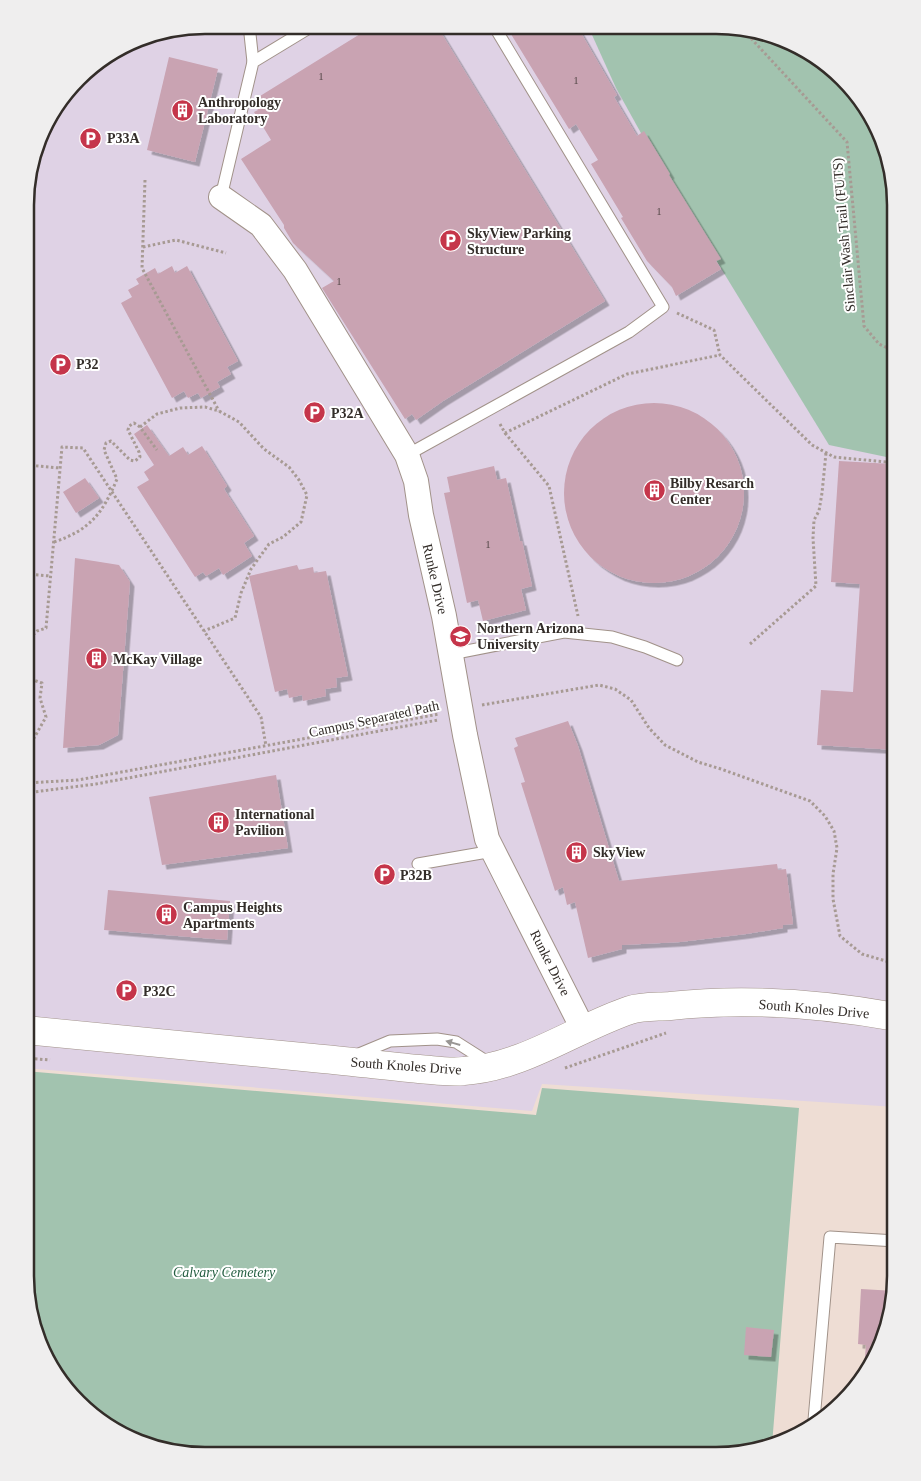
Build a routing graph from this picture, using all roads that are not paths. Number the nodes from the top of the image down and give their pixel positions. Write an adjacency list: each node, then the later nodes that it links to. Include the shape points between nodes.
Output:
1 (250, 34): 4 (lane)
2 (299, 34): 4 (lane)
3 (499, 34): 6 (lane, via 663,307 629,332)
4 (253, 62): 5 (lane)
5 (221, 197): 6 (street, Runke Drive, via 260,224 295,270)
6 (407, 455): 7 (street, Runke Drive, via 416,481)
7 (451, 654): 8 (lane, via 564,632 612,637); 9 (street, Runke Drive, via 487,839)
8 (677, 660)
9 (493, 851): 10 (lane); 12 (street, Runke Drive)
10 (418, 864)
11 (887, 1015): 12 (street, South Knoles Drive, via 790,1004 699,1002 632,1009)
12 (582, 1029): 13 (street, South Knoles Drive, via 550,1046 495,1066 448,1072)
13 (34, 1031)
14 (887, 1240): 15 (lane, via 830,1237)
15 (814, 1416)

